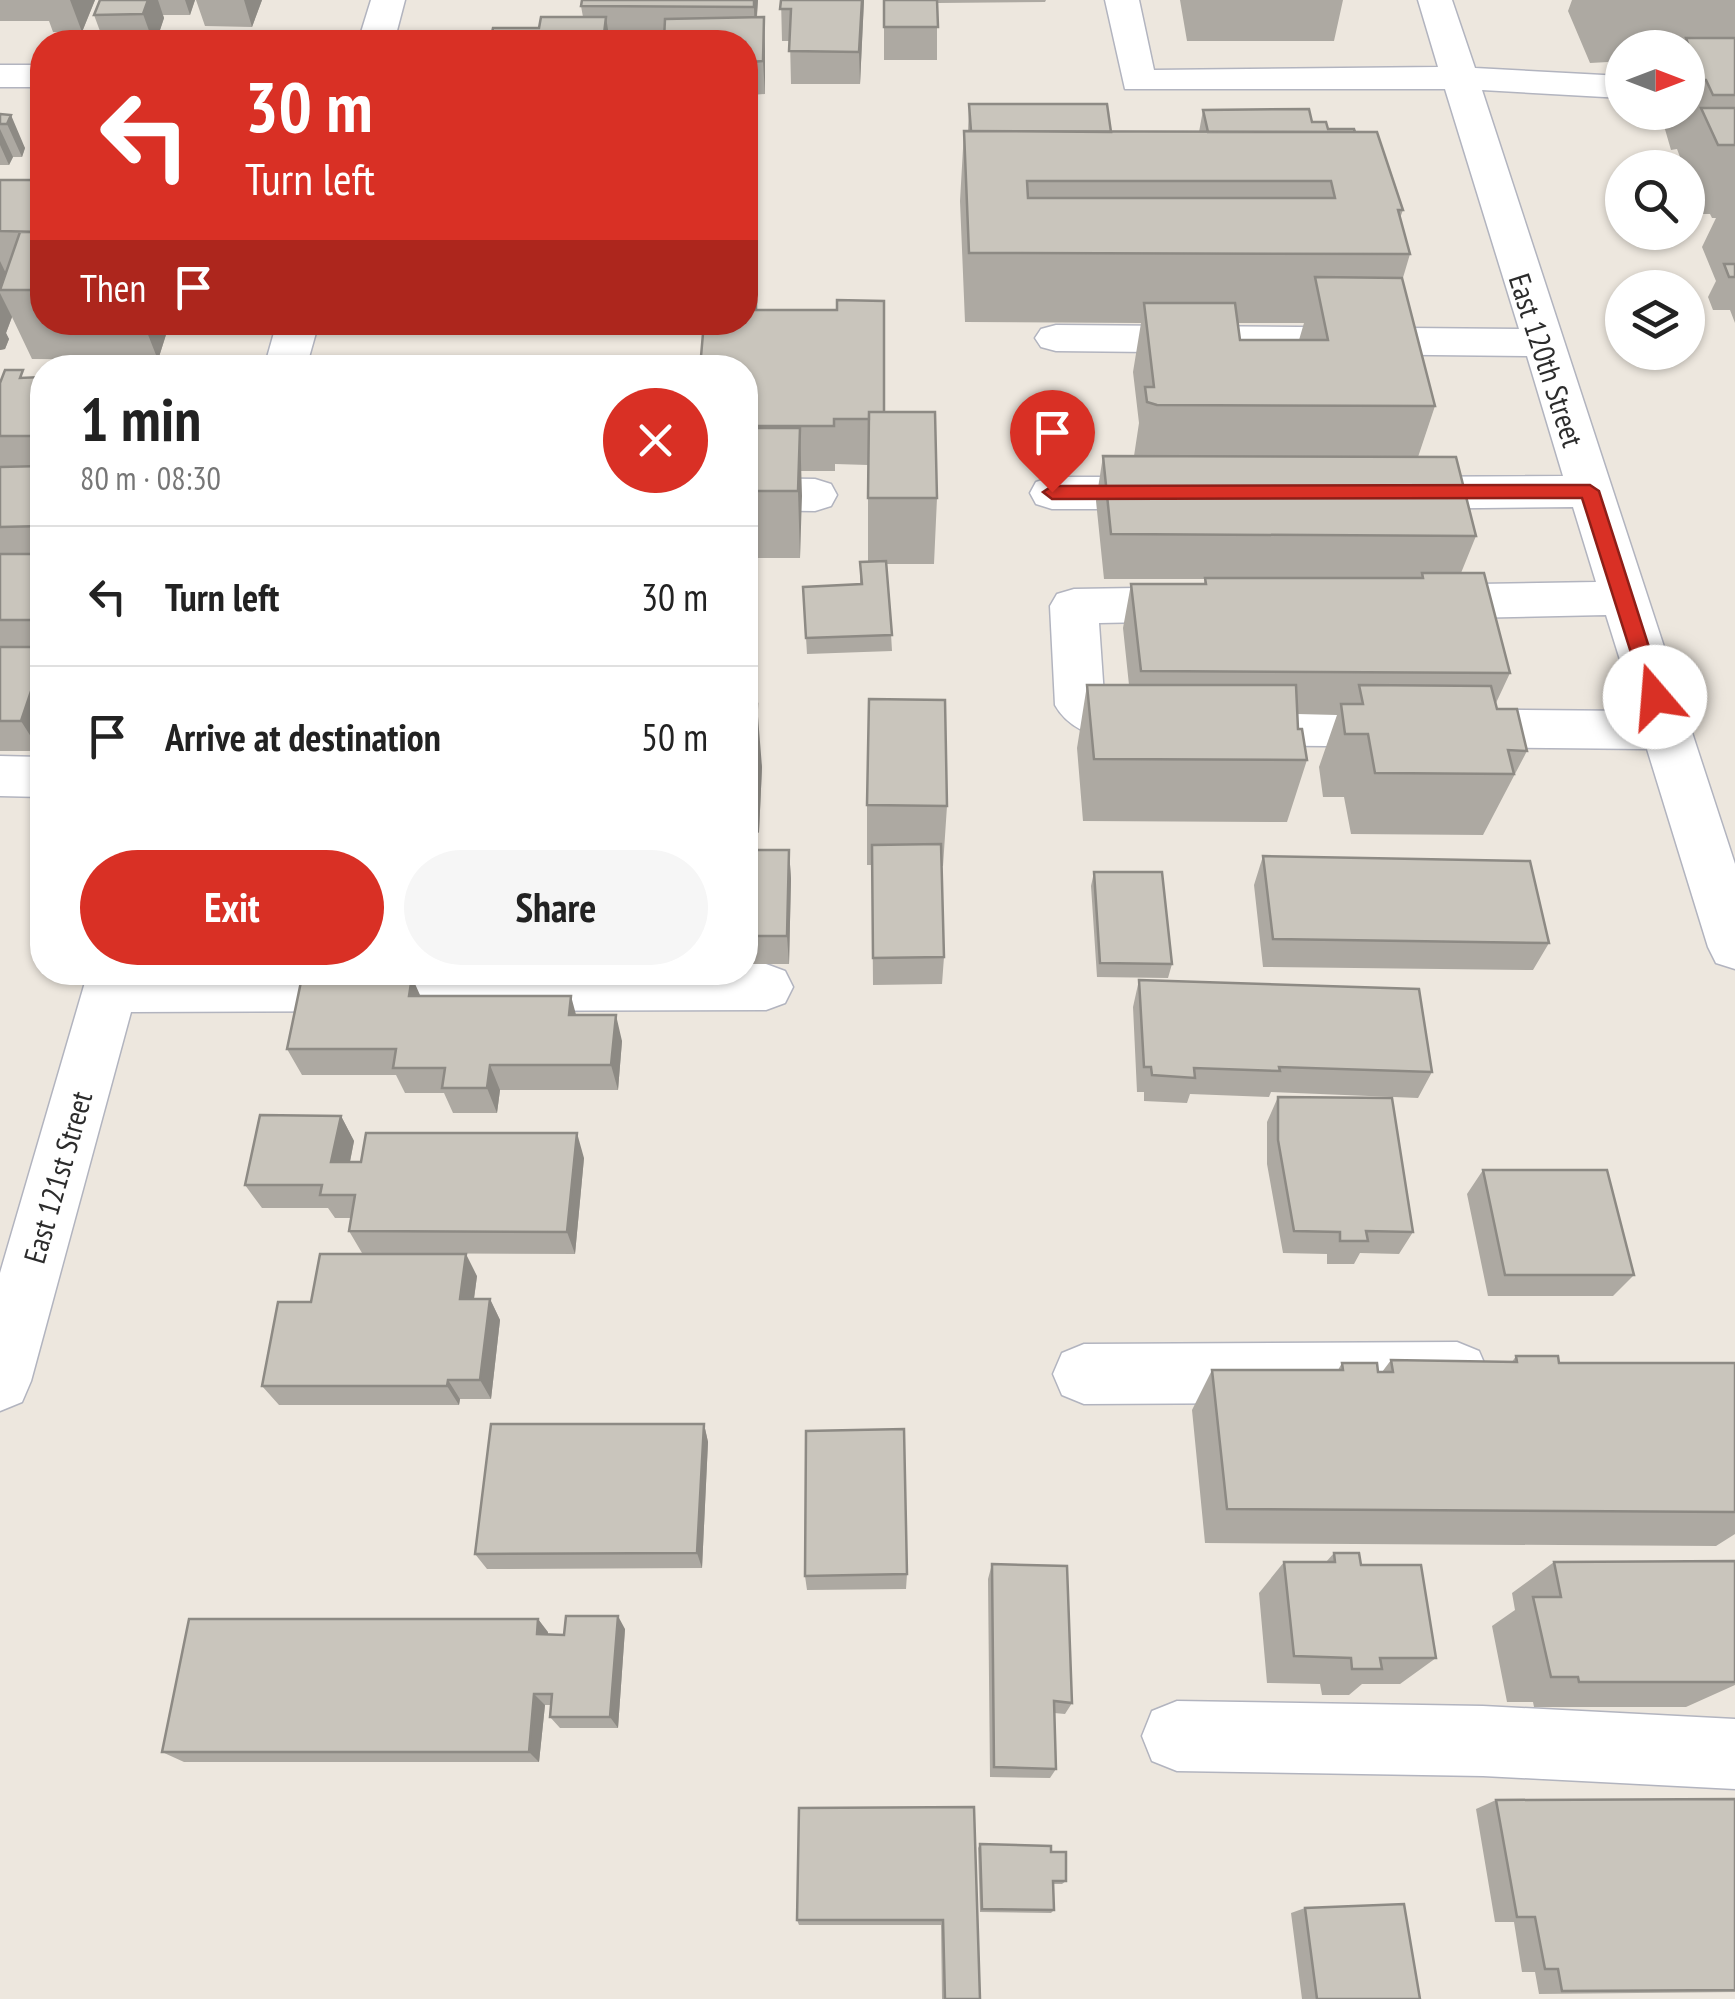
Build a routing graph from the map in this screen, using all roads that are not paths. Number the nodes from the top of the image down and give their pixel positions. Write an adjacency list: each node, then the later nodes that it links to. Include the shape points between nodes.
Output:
1 (388, 0): 4 (street)
2 (1122, 0): 7 (street, via 1138,80)
3 (1435, 0): 7 (street, East 120th Street)
4 (379, 30)
5 (0, 76): 6 (street)
6 (30, 76)
7 (1457, 78): 8 (street); 10 (street, East 120th Street)
8 (1605, 86)
9 (1056, 338): 10 (street)
10 (1542, 343): 11 (street, East 120th Street)
11 (1590, 491): 14 (street); 17 (street, East 120th Street)
12 (1052, 492): 13 (street)
13 (1208, 492)
14 (1344, 492)
15 (758, 494): 16 (street)
16 (814, 495)
17 (1623, 598): 18 (street); 20 (street, East 120th Street)
18 (1372, 602)
19 (1253, 604): 20 (street, via 1074,606 1080,704 1122,726)
20 (1666, 730): 23 (street, East 120th Street)
21 (0, 776): 22 (street)
22 (30, 777)
23 (1735, 947)
24 (111, 985): 29 (street, East 121st Street)
25 (635, 985): 26 (street)
26 (766, 986)
27 (1518, 1371): 28 (street)
28 (1084, 1374)
29 (0, 1381)
30 (1177, 1736): 31 (street, via 1483,1740)
31 (1735, 1754)

